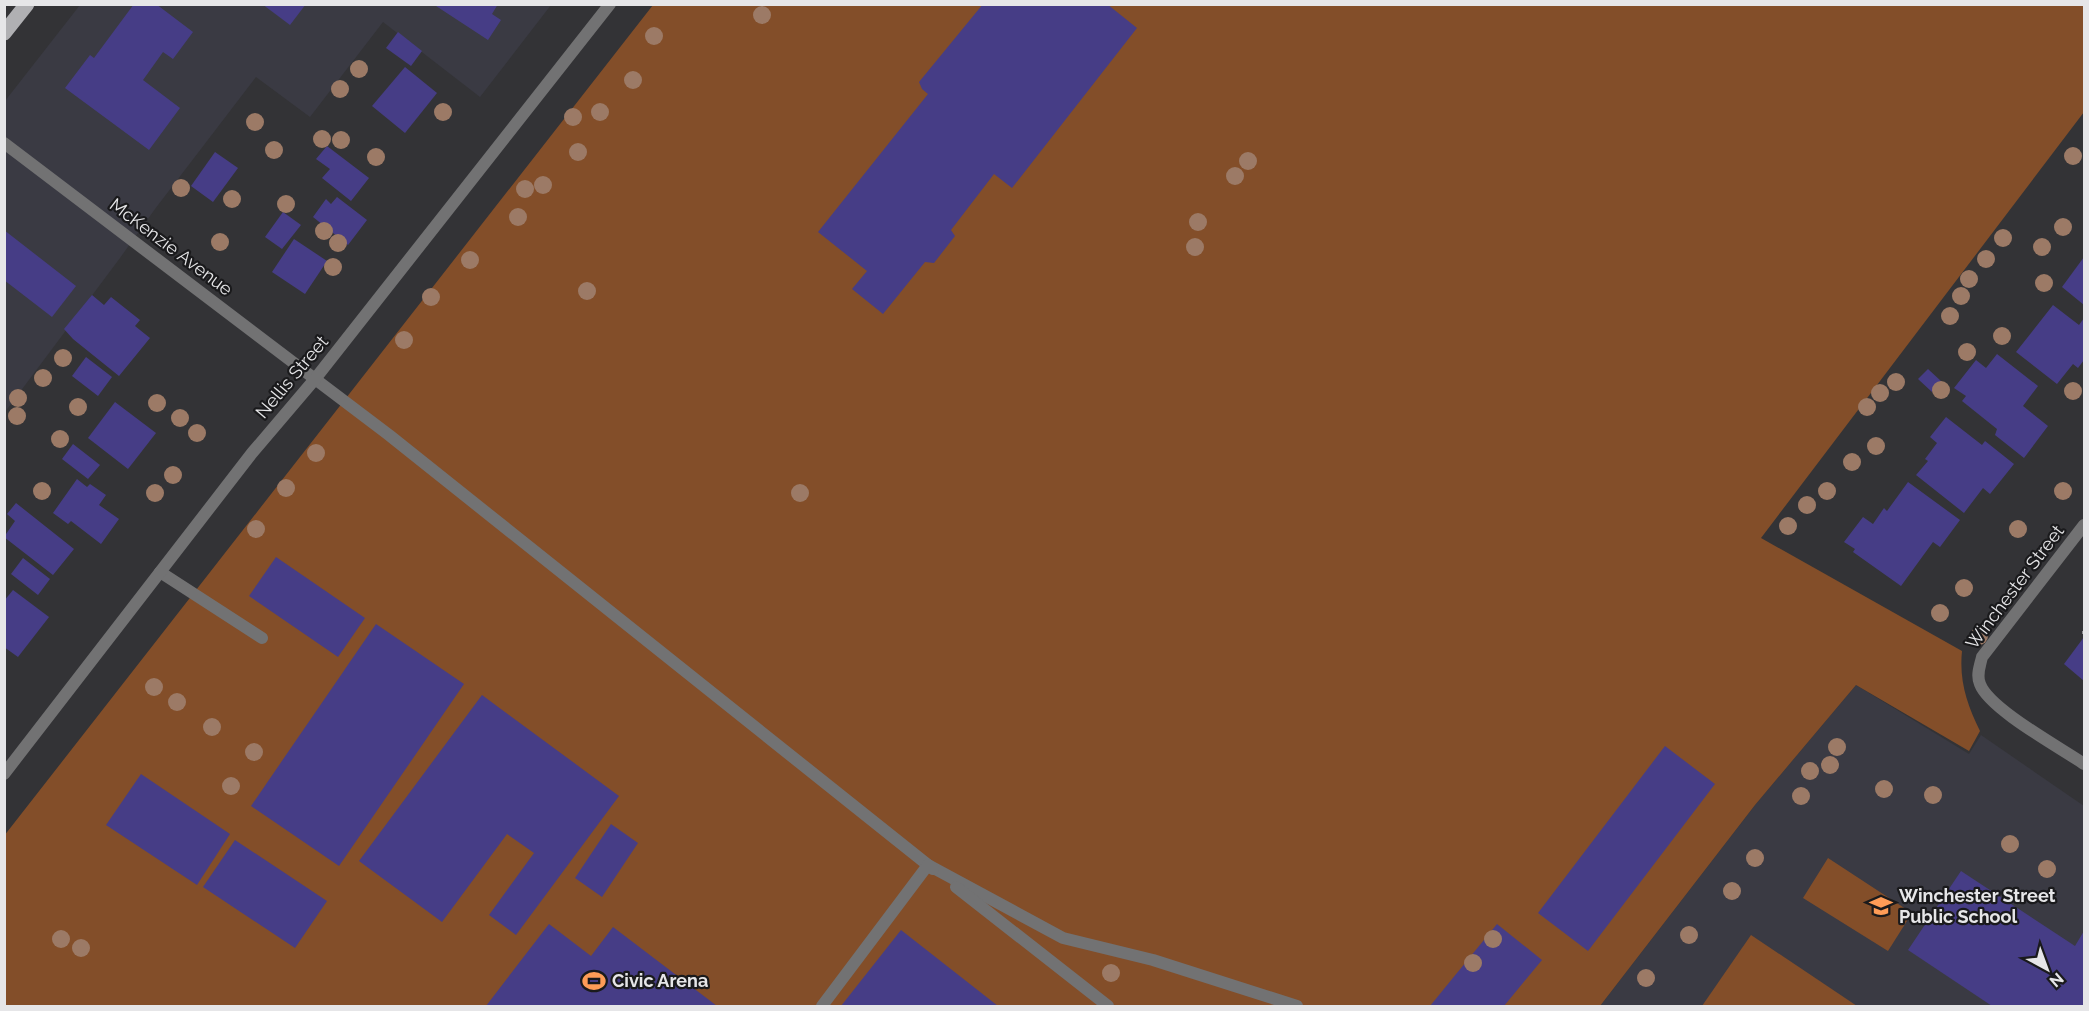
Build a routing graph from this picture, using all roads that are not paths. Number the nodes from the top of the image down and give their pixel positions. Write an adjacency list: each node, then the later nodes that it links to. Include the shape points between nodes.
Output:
1 (27, 4): 3 (main road)
2 (610, 4): 5 (street, Nellis Street)
3 (4, 33)
4 (4, 143): 5 (street, McKenzie Avenue)
5 (315, 380): 7 (street, Nellis Street, via 252,453); 11 (street, McKenzie Avenue)
6 (2085, 525): 9 (street, Winchester Street, via 1982,657 1978,673 1980,685 1992,701)
7 (160, 572): 8 (street); 10 (street, Nellis Street)
8 (262, 638)
9 (2085, 764)
10 (4, 774)
11 (928, 865): 12 (street); 13 (street); 14 (street, via 1063,938 1153,960)
12 (822, 1006)
13 (1108, 1006)
14 (1297, 1006)

